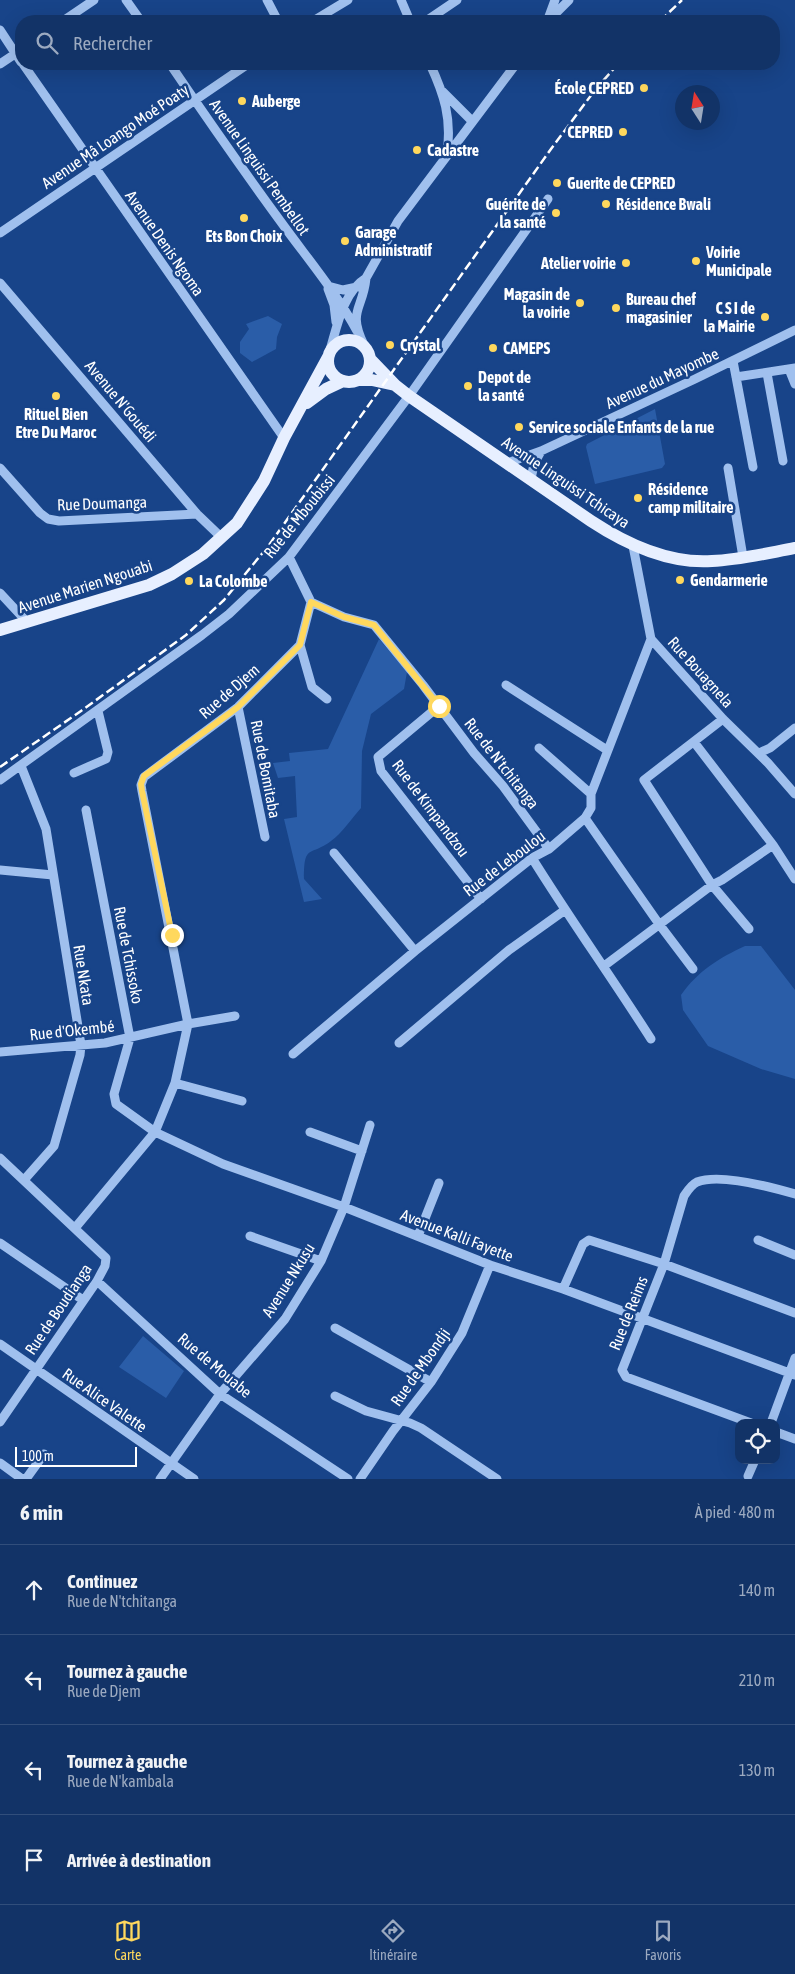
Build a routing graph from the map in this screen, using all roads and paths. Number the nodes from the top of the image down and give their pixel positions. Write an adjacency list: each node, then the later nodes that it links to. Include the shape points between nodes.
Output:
1 (94, 0): 9 (street)
2 (126, 0): 10 (street)
3 (267, 0): 11 (street)
4 (348, 0): 12 (street)
5 (402, 0): 13 (street)
6 (457, 0): 14 (street)
7 (555, 0): 15 (street)
8 (569, 0): 16 (street)
9 (72, 15)
10 (137, 15)
11 (275, 15)
12 (323, 15)
13 (408, 15)
14 (435, 15)
15 (550, 15)
16 (554, 15)
17 (0, 30): 18 (street, Avenue Denis Ngoma)
18 (15, 50)
19 (15, 59): 20 (street)
20 (0, 64)
21 (29, 70): 30 (street, Avenue Denis Ngoma)
22 (174, 70): 27 (street, Avenue Linguissi Pembellot)
23 (239, 70): 27 (street, Avenue Mâ Loango Moé Poaty)
24 (433, 70): 26 (street)
25 (511, 70): 28 (street, Avenue Marien Ngouabi)
26 (441, 90): 28 (street); 29 (street, via 449,122)
27 (194, 100): 30 (street, Avenue Mâ Loango Moé Poaty); 35 (street, Avenue Linguissi Pembellot)
28 (472, 122): 29 (street, Avenue Marien Ngouabi)
29 (447, 154): 33 (street, Avenue Marien Ngouabi, via 398,221)
30 (94, 168): 32 (street, Avenue Mâ Loango Moé Poaty); 54 (street, Avenue Denis Ngoma)
31 (548, 199): 52 (street, Rue de Mboubissi)
32 (0, 233)
33 (366, 278): 36 (street, Avenue Marien Ngouabi); 40 (street, Avenue Marien Ngouabi, via 355,316)
34 (0, 283): 62 (street, Avenue N'Gouédi)
35 (328, 286): 36 (street, via 343,290); 37 (street, Avenue Marien Ngouabi); 38 (street, Avenue Marien Ngouabi)
36 (357, 287): 37 (street, Avenue Marien Ngouabi)
37 (343, 305): 38 (street, Avenue Marien Ngouabi); 40 (street, Avenue Marien Ngouabi)
38 (337, 326): 42 (street, Avenue Marien Ngouabi)
39 (795, 330): 44 (street, Avenue du Mayombe)
40 (357, 331): 41 (street, Avenue Marien Ngouabi)
41 (364, 345): 42 (main road, via 349,339 335,344); 43 (main road)
42 (329, 354): 49 (main road, via 330,372); 53 (main road, Avenue Marien Ngouabi)
43 (371, 360): 48 (main road, via 365,375); 51 (main road)
44 (733, 361): 47 (street); 55 (street, Avenue du Mayombe)
45 (792, 368): 46 (street); 50 (street)
46 (767, 373): 47 (street); 56 (street)
47 (736, 378): 58 (street)
48 (358, 380): 49 (main road); 51 (main road)
49 (343, 381): 53 (main road, Avenue Marien Ngouabi)
50 (795, 384)
51 (395, 385): 52 (main road, Avenue Linguissi Tchicaya)
52 (409, 396): 57 (main road, Avenue Linguissi Tchicaya); 66 (street, Rue de Mboubissi)
53 (303, 406): 54 (main road, Avenue Marien Ngouabi)
54 (284, 438): 63 (main road, Avenue Marien Ngouabi, via 260,488 237,523)
55 (541, 451): 57 (street, Avenue du Mayombe); 61 (street)
56 (783, 461)
57 (507, 463): 61 (main road, Avenue Linguissi Tchicaya)
58 (753, 467)
59 (0, 468): 62 (street, Rue Doumanga, via 48,519)
60 (728, 468): 67 (street)
61 (530, 479): 64 (main road, Avenue Linguissi Tchicaya)
62 (197, 514): 63 (street, Avenue N'Gouédi)
63 (221, 537): 70 (main road, Avenue Marien Ngouabi, via 203,554 148,585)
64 (633, 546): 67 (main road, Avenue Linguissi Tchicaya, via 692,561); 72 (street, Rue Bouagnela)
65 (795, 548): 67 (main road, Avenue Linguissi Tchicaya)
66 (289, 557): 69 (street); 78 (street, Rue de Mboubissi, via 229,614)
67 (743, 557)
68 (0, 593): 70 (street)
69 (311, 602): 73 (street); 76 (street, Rue de N'tchitanga, via 344,617 374,625)
70 (27, 622): 71 (main road, Avenue Marien Ngouabi)
71 (0, 630)
72 (651, 640): 79 (street, Rue Bouagnela); 83 (street)
73 (300, 645): 75 (street, via 312,687); 77 (street, Rue de Djem)
74 (506, 685): 83 (street)
75 (327, 699)
76 (439, 706): 94 (street, Rue de N'tchitanga); 101 (street, Rue de Kimpandzou, via 378,758 381,771)
77 (238, 707): 92 (street, Rue de Bomitaba); 109 (street, Rue de Djem, via 144,776 141,784)
78 (98, 711): 85 (street, Rue de Mboubissi); 86 (street, via 108,757)
79 (723, 719): 81 (street); 84 (street, Rue Bouagnela)
80 (795, 728): 84 (street)
81 (694, 742): 93 (street); 100 (street, via 644,780)
82 (539, 748): 88 (street)
83 (607, 750): 88 (street)
84 (759, 753): 89 (street, Rue Bouagnela)
85 (21, 766): 87 (street, Rue de Mboubissi); 98 (street, Rue Nkata, via 46,828)
86 (74, 773)
87 (0, 780)
88 (591, 794): 91 (street, via 591,808)
89 (795, 794)
90 (86, 810): 110 (street, Rue de Tchissoko)
91 (586, 818): 94 (street, Rue de Leboulou); 103 (street)
92 (265, 837)
93 (773, 845): 99 (street); 100 (street)
94 (549, 849): 96 (street, Rue de Leboulou)
95 (334, 853): 105 (street)
96 (532, 858): 101 (street, Rue de Leboulou); 102 (street)
97 (0, 870): 98 (street)
98 (53, 875): 113 (street, Rue Nkata)
99 (795, 879)
100 (712, 885): 103 (street); 104 (street)
101 (481, 899): 105 (street, Rue de Leboulou)
102 (565, 910): 106 (street); 112 (street, via 509,950)
103 (659, 924): 106 (street); 107 (street)
104 (748, 929)
105 (415, 951): 115 (street, Rue de Leboulou)
106 (604, 966): 111 (street)
107 (693, 969)
108 (235, 1016): 109 (street, Rue d'Okembé)
109 (188, 1024): 110 (street, Rue d'Okembé); 116 (street)
110 (130, 1038): 113 (street, Rue d'Okembé); 118 (street, Rue de Tchissoko, via 114,1094)
111 (652, 1039)
112 (399, 1043)
113 (80, 1045): 114 (street, Rue d'Okembé); 124 (street, Rue Nkata, via 54,1146)
114 (0, 1052)
115 (293, 1054)
116 (175, 1083): 117 (street); 120 (street)
117 (242, 1101)
118 (116, 1104): 120 (street, Avenue Kalli Fayette)
119 (370, 1125): 122 (street, Avenue Nkusu)
120 (155, 1132): 127 (street, Avenue Kalli Fayette, via 223,1164); 128 (street)
121 (310, 1132): 122 (street)
122 (362, 1151): 127 (street, Avenue Nkusu)
123 (0, 1158): 124 (street, Rue de Boudianga)
124 (24, 1180): 128 (street, Rue de Boudianga)
125 (439, 1183): 130 (street)
126 (795, 1194): 135 (street, Rue de Reims, via 754,1183 721,1180 707,1179 690,1186 684,1196)
127 (344, 1207): 130 (street, Avenue Kalli Fayette); 134 (street, Avenue Nkusu)
128 (75, 1228): 137 (street, Rue de Boudianga, via 106,1258)
129 (250, 1236): 134 (street)
130 (418, 1236): 136 (street, Avenue Kalli Fayette)
131 (758, 1240): 133 (street)
132 (0, 1243): 139 (street)
133 (795, 1255)
134 (321, 1261): 148 (street, Avenue Nkusu, via 285,1319)
135 (664, 1264): 138 (street, via 587,1240); 140 (street); 141 (street, Rue de Reims)
136 (490, 1265): 138 (street, Avenue Kalli Fayette); 147 (street, Rue de Mbondji, via 462,1333)
137 (97, 1281): 139 (street, Rue de Boudianga); 148 (street, Rue de Mouabe)
138 (564, 1289): 141 (street, Avenue Kalli Fayette)
139 (83, 1300): 145 (street, Rue de Boudianga)
140 (795, 1313)
141 (642, 1319): 146 (street, Avenue Kalli Fayette); 150 (street, Rue de Reims, via 622,1370 626,1377)
142 (335, 1328): 147 (street)
143 (0, 1344): 145 (street, Rue Alice Valette)
144 (795, 1358): 146 (street)
145 (36, 1370): 153 (street, Rue de Boudianga); 158 (street, Rue Alice Valette)
146 (793, 1374): 151 (street)
147 (431, 1382): 152 (street, Rue de Mbondji)
148 (220, 1394): 158 (street, Avenue Nkusu); 164 (street, Rue de Mouabe)
149 (335, 1396): 152 (street, via 366,1411)
150 (740, 1419)
151 (773, 1419)
152 (400, 1421): 165 (street, Rue de Mbondji); 166 (street, via 421,1428)
153 (0, 1422)
154 (780, 1433): 155 (street)
155 (795, 1439)
156 (44, 1454): 161 (street)
157 (0, 1463): 161 (street)
158 (170, 1463): 162 (street, Avenue Nkusu); 163 (street, Rue Alice Valette)
159 (753, 1464): 160 (street)
160 (748, 1476)
161 (24, 1479)
162 (160, 1479)
163 (194, 1479)
164 (348, 1479)
165 (360, 1479)
166 (497, 1479)

